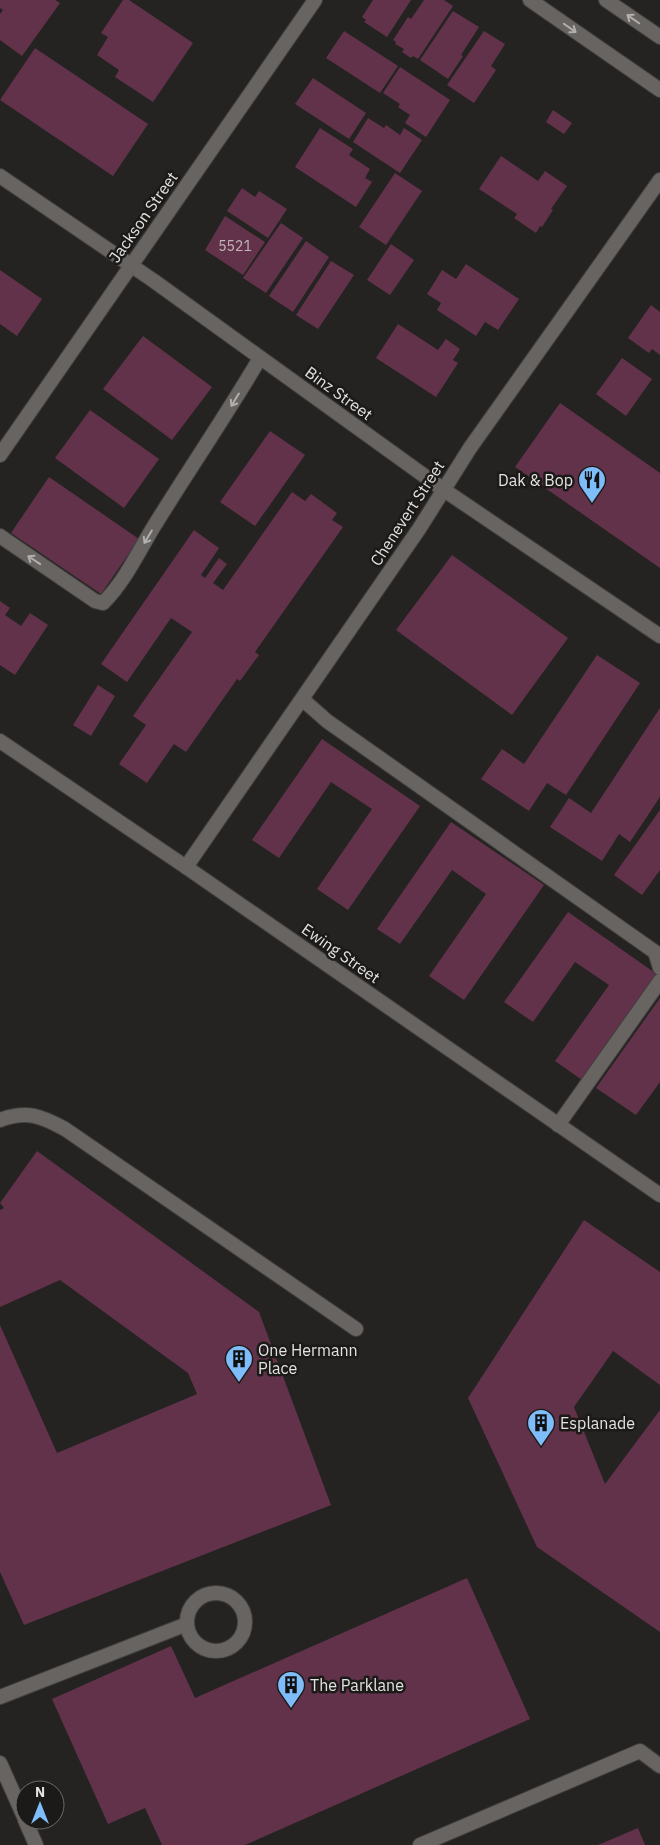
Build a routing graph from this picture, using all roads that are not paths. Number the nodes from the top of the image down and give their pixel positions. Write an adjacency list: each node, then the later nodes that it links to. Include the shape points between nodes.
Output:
1 (315, 0): 8 (street, Jackson Street)
2 (530, 0): 5 (street, one-way to 5)
3 (606, 0): 4 (street, one-way to 3)
4 (660, 37)
5 (660, 90)
6 (0, 176): 8 (street, Binz Street)
7 (660, 180): 11 (street, Chenevert Street, via 470,448)
8 (131, 265): 9 (street, Binz Street); 10 (street, Jackson Street)
9 (260, 358): 11 (street, Binz Street); 12 (street, one-way to 12, via 117,588 103,603 95,601)
10 (0, 455)
11 (444, 490): 13 (street, Binz Street); 14 (street, Chenevert Street)
12 (0, 536)
13 (660, 636)
14 (302, 699): 16 (street, Chenevert Street); 17 (street, via 327,721 655,952)
15 (0, 742): 16 (street, Ewing Street)
16 (186, 868): 20 (street, Ewing Street)
17 (660, 968)
18 (660, 981): 20 (street)
19 (0, 1120): 22 (street, via 16,1114 28,1114 65,1128)
20 (558, 1125): 21 (street, Ewing Street)
21 (660, 1195)
22 (356, 1329)
23 (187, 1624): 23 (street, via 194,1641 211,1651 221,1651 238,1642 246,1624 242,1606 235,1598 217,1592 207,1593 192,1605); 24 (street)
24 (0, 1698)
25 (0, 1763): 27 (street)
26 (660, 1766): 30 (street, via 640,1750)
27 (15, 1797)
28 (29, 1830): 29 (street)
29 (36, 1845)
30 (420, 1845)

